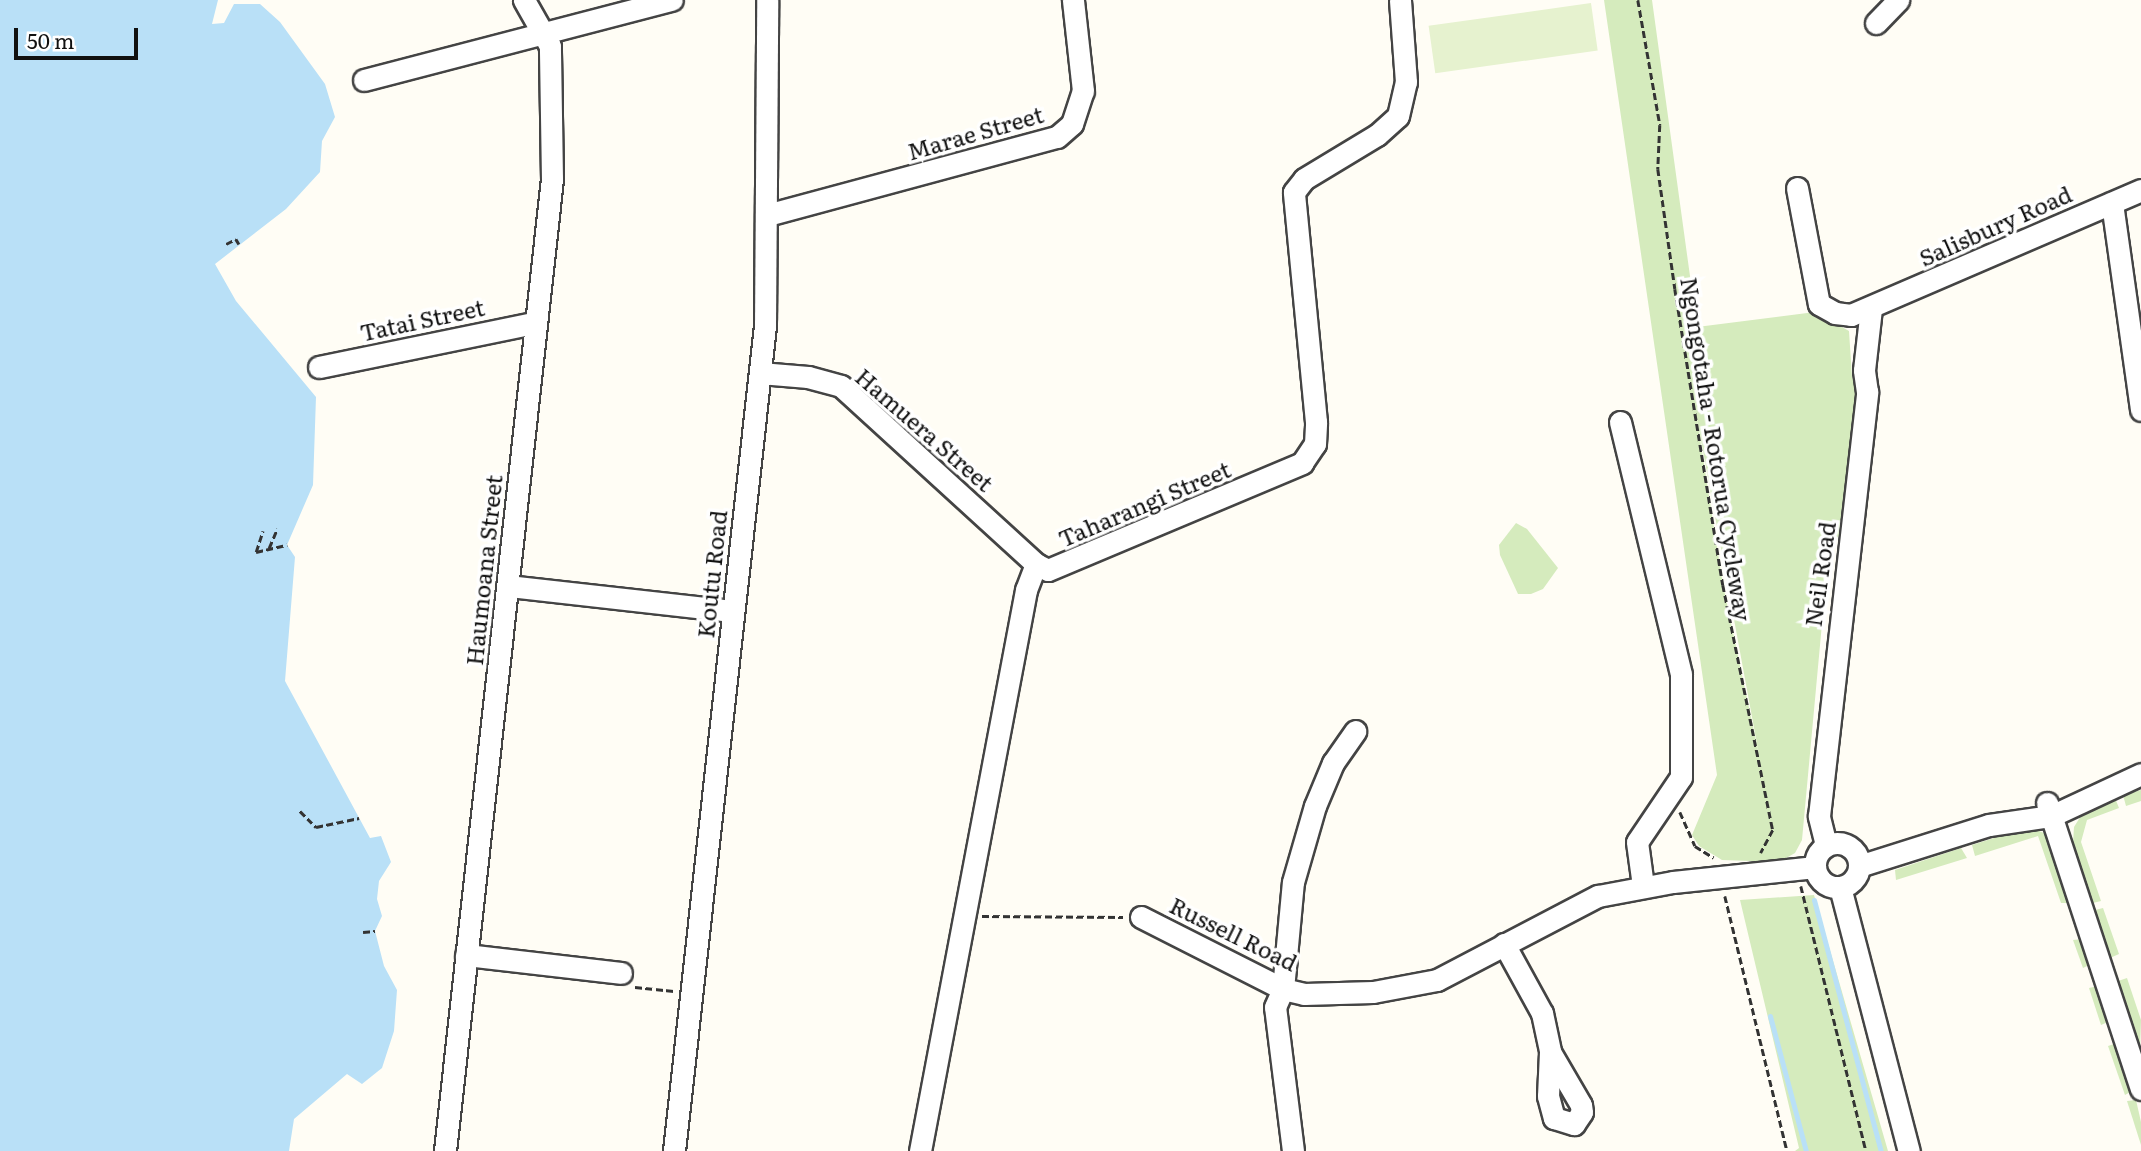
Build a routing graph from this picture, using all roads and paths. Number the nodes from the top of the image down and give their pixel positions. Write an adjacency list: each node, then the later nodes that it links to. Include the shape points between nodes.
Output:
1 (524, 0): 9 (street, Haumoana Street)
2 (673, 0): 9 (street)
3 (767, 0): 14 (street, Koutu Road)
4 (1073, 0): 14 (street, Marae Street, via 1083,91 1072,124 1056,137)
5 (1400, 0): 27 (street, Taharangi Street, via 1406,82 1398,116 1377,135 1314,171 1294,192 1316,422 1310,455 1288,471 1054,570)
6 (1638, 0): 37 (path, Ngongotaha - Rotorua Cycleway, via 1660,125 1658,169 1675,289 1725,597 1773,830 1767,848)
7 (1898, 0): 8 (street)
8 (1876, 23)
9 (543, 35): 10 (street); 18 (street, Haumoana Street, via 550,46 552,65 552,178)
10 (364, 80)
11 (1797, 188): 17 (street, Salisbury Road, via 1819,304 1835,313)
12 (2141, 190): 13 (street, Salisbury Road)
13 (2112, 203): 17 (street, Salisbury Road); 21 (street)
14 (767, 215): 20 (street, Koutu Road)
15 (226, 244): 16 (path, via 236,239)
16 (239, 244)
17 (1871, 309): 36 (street, Neil Road, via 1864,370 1867,391 1819,816)
18 (534, 323): 19 (street, Tatai Street); 28 (street, Haumoana Street)
19 (319, 367)
20 (760, 373): 27 (street, Hamuera Street, via 827,381 851,393); 29 (street, Koutu Road)
21 (2141, 410)
22 (1620, 422): 32 (street, via 1681,674 1681,777)
23 (277, 529): 26 (path)
24 (263, 530): 26 (path, via 256,552)
25 (287, 545): 26 (path)
26 (269, 548)
27 (1036, 564): 44 (street, Taharangi Street, via 1027,590)
28 (509, 586): 29 (street); 49 (street, Haumoana Street)
29 (733, 611): 52 (street, Koutu Road)
30 (1355, 731): 51 (street, via 1333,763 1301,845)
31 (2141, 774): 33 (street)
32 (1672, 793): 38 (path, via 1695,846); 41 (street, via 1637,842)
33 (2049, 810): 39 (street); 54 (street)
34 (300, 811): 35 (path, via 316,827)
35 (359, 818)
36 (1826, 845): 39 (street, via 1849,846); 40 (street)
37 (1753, 857)
38 (1722, 864)
39 (1859, 866): 42 (street, via 1853,880)
40 (1805, 868): 41 (street, Russell Road); 42 (street); 60 (path)
41 (1643, 886): 48 (street, Russell Road, via 1598,896)
42 (1840, 887): 61 (street)
43 (1724, 890): 59 (path)
44 (965, 914): 45 (path); 57 (street, Taharangi Street)
45 (1142, 917): 51 (street, Russell Road)
46 (375, 931): 47 (path)
47 (363, 932)
48 (1504, 944): 51 (street, Russell Road, via 1420,986 1304,994); 53 (street, via 1538,999)
49 (466, 955): 50 (street); 55 (street, Haumoana Street)
50 (621, 973): 52 (path, via 634,987)
51 (1283, 989): 58 (street, via 1275,1007)
52 (691, 993): 56 (street, Koutu Road)
53 (1550, 1052)
54 (2141, 1089)
55 (444, 1151)
56 (674, 1151)
57 (919, 1151)
58 (1293, 1151)
59 (1787, 1151)
60 (1866, 1151)
61 (1909, 1151)

